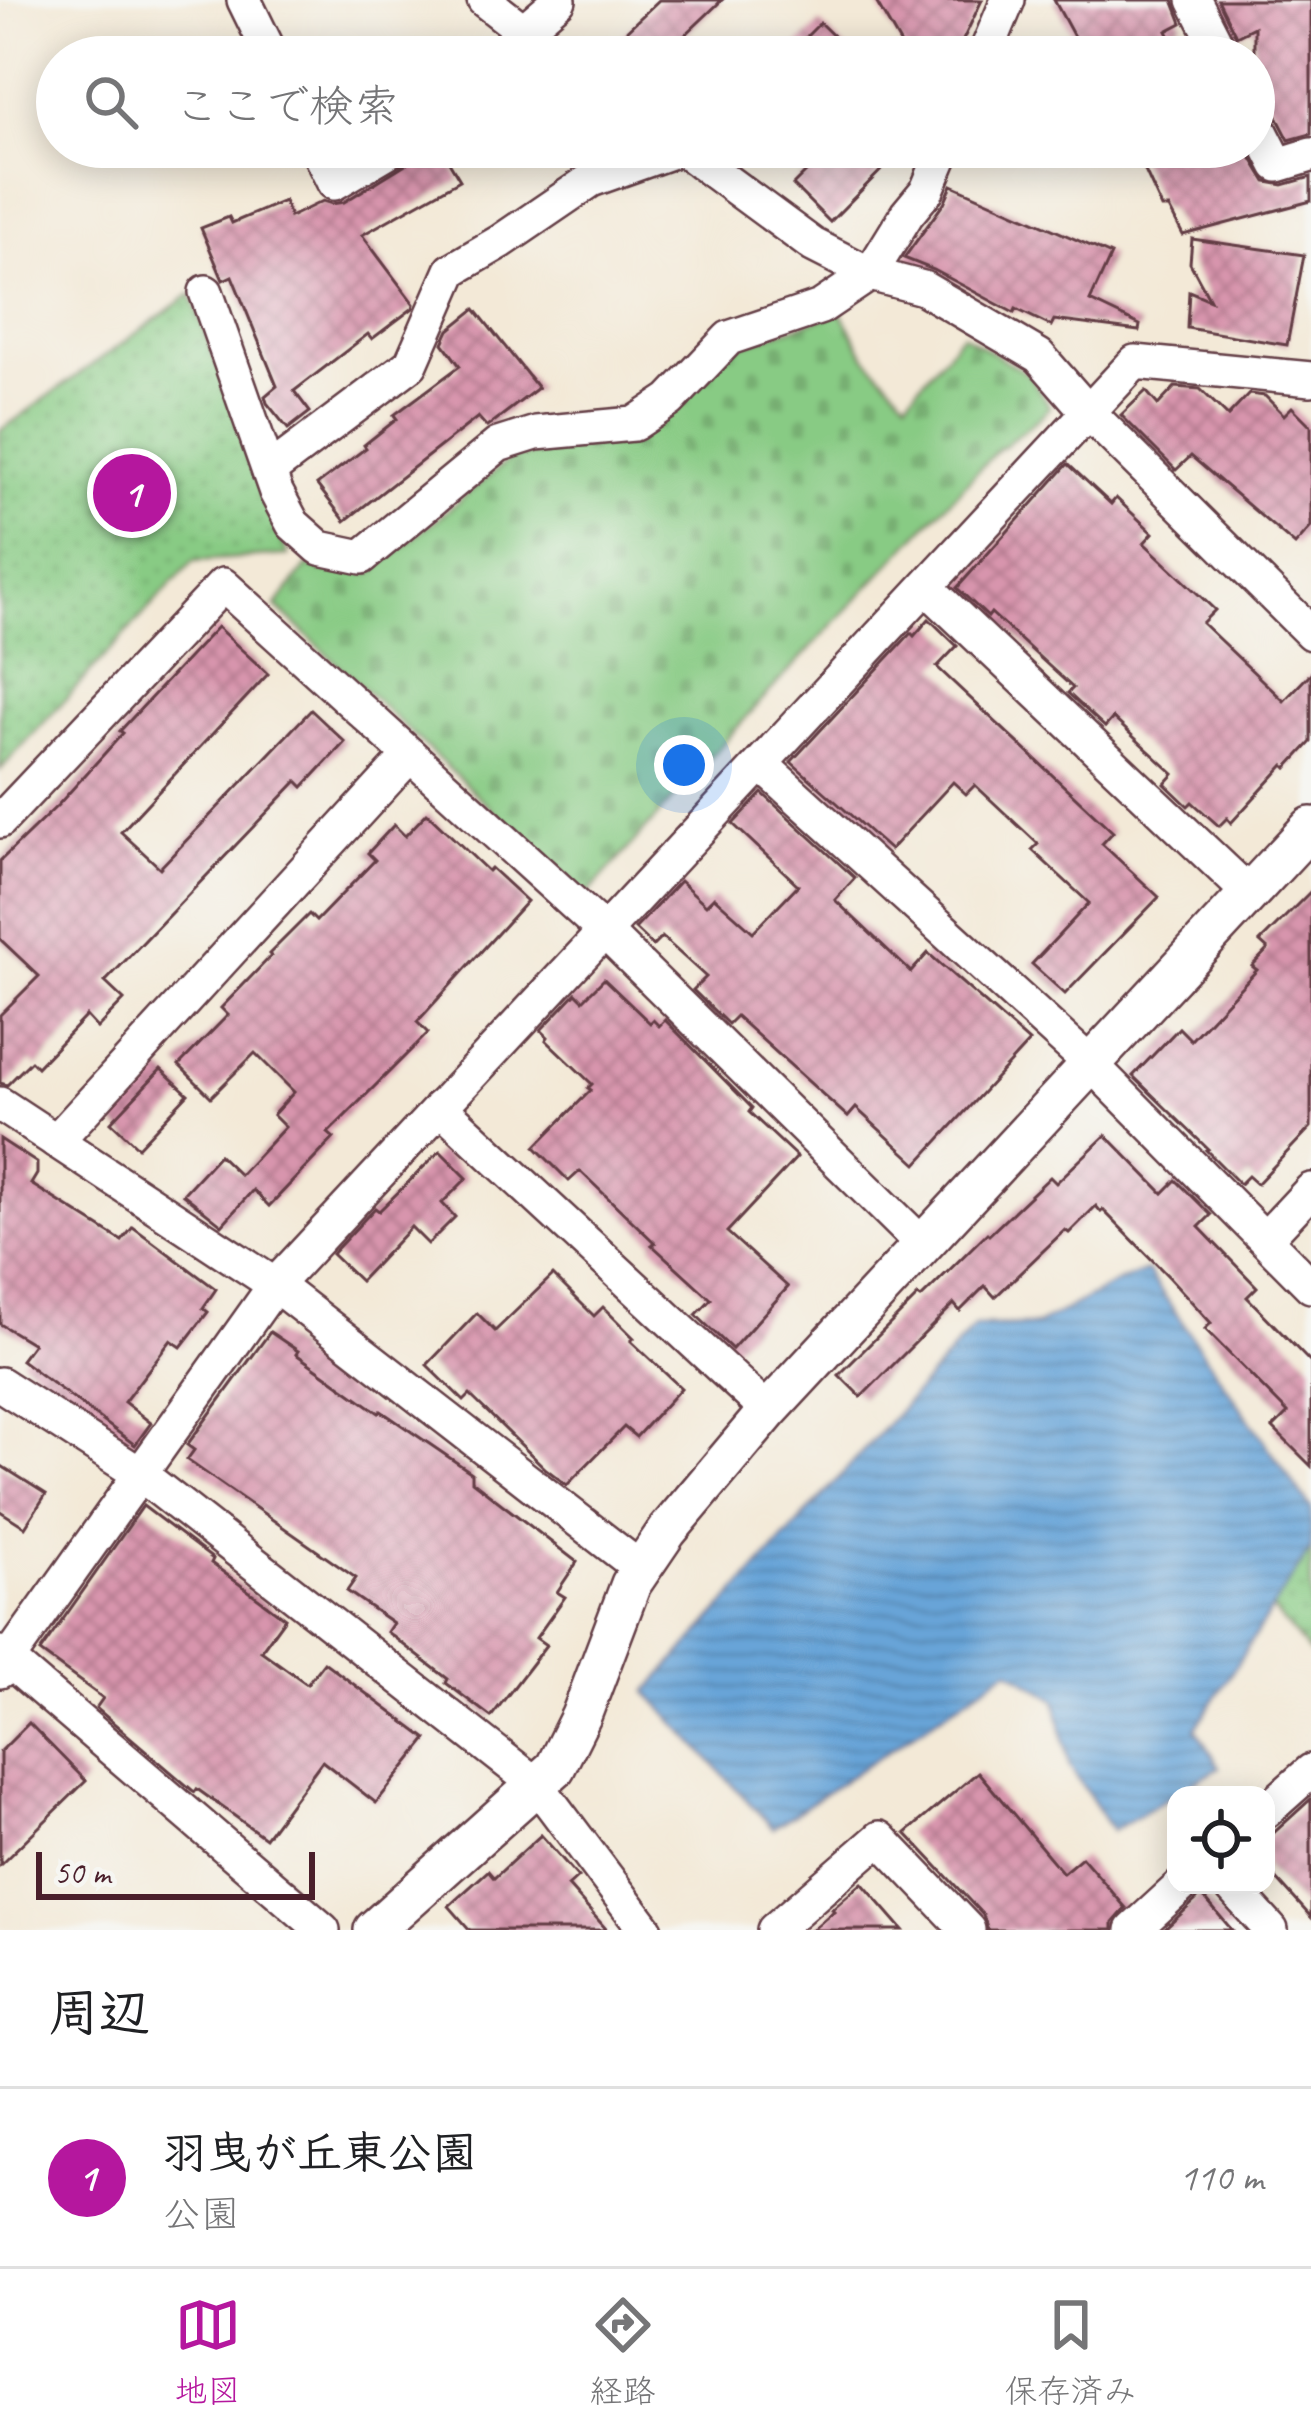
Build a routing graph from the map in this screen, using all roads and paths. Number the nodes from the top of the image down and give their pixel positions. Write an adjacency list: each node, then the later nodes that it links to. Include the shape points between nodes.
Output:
1 (244, 0): 7 (street)
2 (484, 0): 6 (street)
3 (560, 0): 6 (street)
4 (1008, 0): 9 (street)
5 (1194, 0): 10 (street)
6 (523, 31): 8 (street)
7 (262, 36)
8 (529, 36)
9 (993, 36)
10 (1212, 36)
11 (1311, 155): 12 (street, via 1278,165)
12 (1275, 159)
13 (326, 168): 14 (street, via 334,183)
14 (359, 168)
15 (623, 168): 22 (street, via 591,180 452,270 412,364)
16 (708, 168): 18 (street, via 813,245)
17 (936, 168): 18 (street)
18 (870, 274): 21 (street, via 923,288 1039,356); 22 (street, via 821,308 729,338 670,400 634,424 536,433 498,445 362,557 320,548 292,524)
19 (206, 292): 22 (street)
20 (1311, 379): 21 (street, via 1135,362)
21 (1088, 412): 23 (street); 24 (street)
22 (269, 471)
23 (926, 587): 26 (street); 29 (street)
24 (1311, 633)
25 (410, 755): 27 (street, via 223,585); 30 (street); 34 (street)
26 (761, 764): 30 (street); 31 (street)
27 (0, 820)
28 (1311, 827): 29 (street)
29 (1250, 894): 31 (street)
30 (604, 931): 33 (street); 37 (street)
31 (1092, 1065): 36 (street); 37 (street)
32 (0, 1104): 34 (street)
33 (440, 1107): 38 (street); 41 (street)
34 (56, 1141): 38 (street)
35 (1311, 1190): 36 (street)
36 (1265, 1239): 39 (street)
37 (923, 1245): 41 (street)
38 (275, 1285): 42 (street); 43 (street)
39 (1311, 1286)
40 (0, 1384): 42 (street)
41 (768, 1411): 43 (street)
42 (140, 1474): 44 (street); 46 (street)
43 (640, 1569): 46 (street, via 580,1716 555,1768)
44 (3, 1661): 50 (street)
45 (1311, 1771): 47 (street)
46 (537, 1785): 51 (street); 52 (street)
47 (1275, 1803)
48 (1172, 1894): 55 (street)
49 (1238, 1894): 56 (street)
50 (323, 1930)
51 (374, 1930)
52 (646, 1930)
53 (774, 1930): 54 (street, via 880,1838)
54 (968, 1930)
55 (1133, 1930)
56 (1270, 1930)

